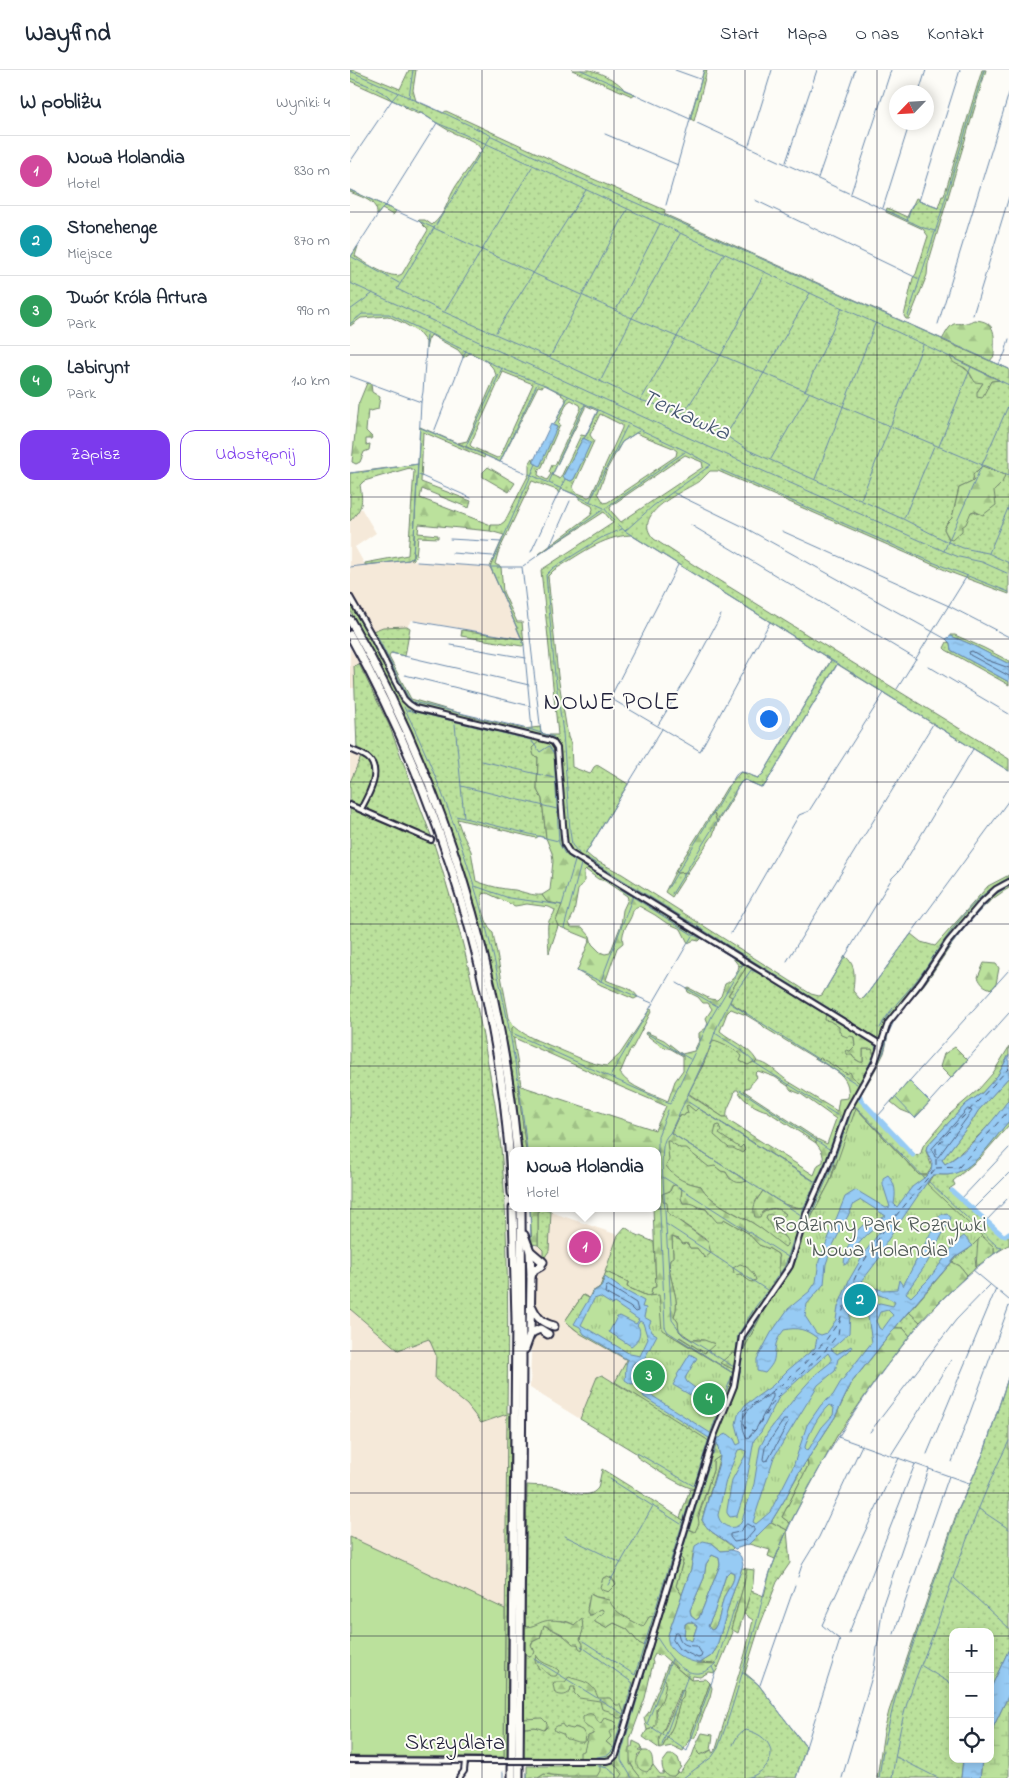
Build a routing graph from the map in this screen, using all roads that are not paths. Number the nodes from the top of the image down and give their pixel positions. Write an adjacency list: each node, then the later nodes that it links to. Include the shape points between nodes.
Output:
1 (350, 597): 9 (street, via 409,704 555,744 558,748 564,837 570,853)
2 (350, 620): 10 (highway, via 416,752 462,876 498,1021)
3 (350, 636): 11 (highway, via 412,762 464,909 497,1056)
4 (350, 749): 6 (street, via 369,759 374,769 374,778)
5 (350, 805): 6 (street)
6 (360, 810): 7 (street)
7 (431, 840)
8 (1009, 882): 9 (street, Skrzydlata, via 988,896 948,942 921,982 889,1020)
9 (880, 1044): 23 (street, Skrzydlata, bridge, via 875,1062 843,1121 826,1170 799,1230 790,1266 742,1336 736,1379 714,1438 616,1755 606,1761)
10 (517, 1147)
11 (509, 1149)
12 (513, 1212): 25 (highway, via 516,1320)
13 (520, 1212): 14 (highway)
14 (521, 1220): 15 (highway); 21 (highway)
15 (530, 1251): 16 (highway); 16 (highway, via 542,1264)
16 (530, 1276): 17 (highway)
17 (531, 1302): 18 (highway, via 538,1318); 20 (highway)
18 (554, 1326)
19 (548, 1334): 20 (highway, via 540,1329)
20 (530, 1335): 21 (highway)
21 (522, 1359): 26 (highway)
22 (350, 1760): 23 (street, Skrzydlata)
23 (465, 1761): 24 (street)
24 (459, 1778)
25 (512, 1778)
26 (519, 1778)

